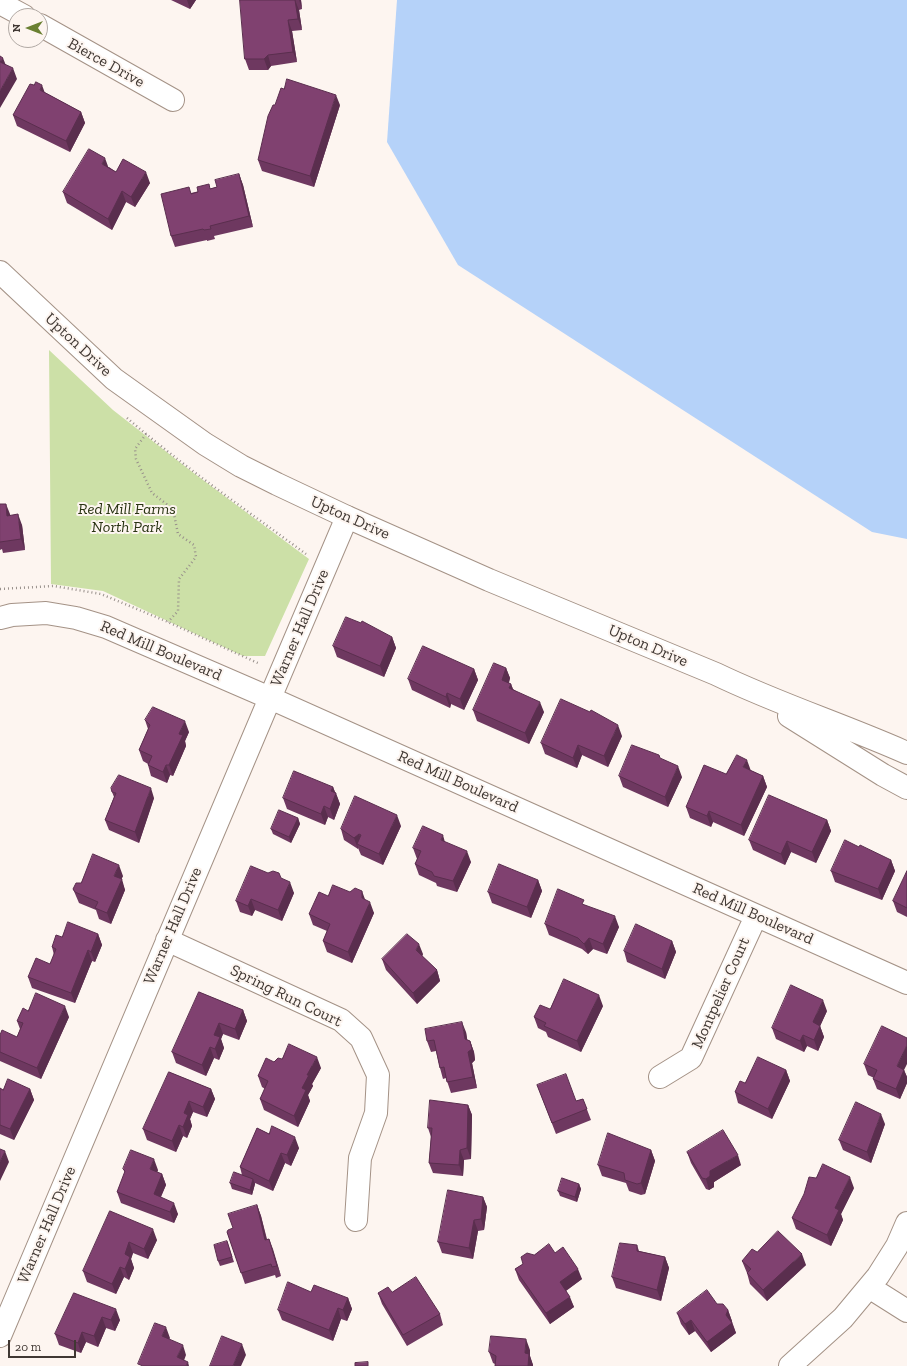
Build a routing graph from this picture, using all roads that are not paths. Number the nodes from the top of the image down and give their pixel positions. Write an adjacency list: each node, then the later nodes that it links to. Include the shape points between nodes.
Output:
1 (0, 3): 2 (street)
2 (9, 8)
3 (48, 30): 4 (street, Bierce Drive)
4 (173, 100)
5 (0, 272): 6 (street, Upton Drive, via 114,379 192,435 241,466)
6 (348, 517): 8 (street, Upton Drive); 9 (street, Warner Hall Drive)
7 (0, 618): 9 (street, Red Mill Boulevard, via 46,613 76,618 106,627)
8 (746, 689): 10 (street, Upton Drive); 11 (street, Upton Drive)
9 (270, 698): 12 (street, Red Mill Boulevard); 13 (street, Warner Hall Drive)
10 (907, 753)
11 (907, 788)
12 (756, 916): 14 (street, Red Mill Boulevard); 15 (street, Montpelier Court, via 691,1058)
13 (167, 940): 16 (street, Spring Run Court, via 341,1020 361,1038 378,1075 376,1113 360,1158); 20 (street, Warner Hall Drive)
14 (907, 983)
15 (660, 1077)
16 (356, 1220)
17 (907, 1223): 18 (street, via 896,1246)
18 (869, 1287): 19 (street); 21 (street, via 843,1318)
19 (907, 1311)
20 (0, 1336)
21 (790, 1366)

